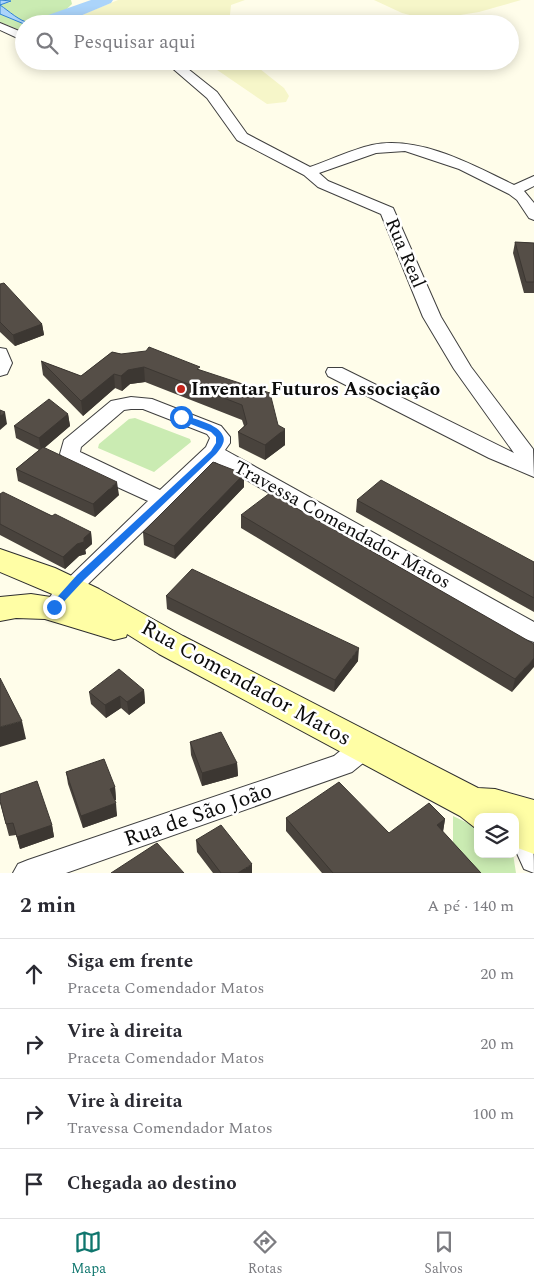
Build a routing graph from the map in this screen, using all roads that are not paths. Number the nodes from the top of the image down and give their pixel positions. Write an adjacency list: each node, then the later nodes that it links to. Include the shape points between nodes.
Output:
1 (0, 26): 2 (street)
2 (15, 34)
3 (181, 70): 4 (street, Rua Real, via 212,95 242,138)
4 (309, 172): 6 (street, via 374,150 406,147 464,166); 12 (street, Rua Real, via 323,184 388,211 432,317 463,369 523,449)
5 (534, 180): 6 (street)
6 (514, 190): 7 (street, via 523,197)
7 (534, 215)
8 (0, 354): 9 (street, via 3,363)
9 (0, 370)
10 (335, 372): 12 (street)
11 (214, 452): 13 (street, Travessa Comendador Matos); 13 (street, via 220,443 220,436 214,430 145,403 118,405 71,445 70,454 76,460); 17 (street, Travessa Comendador Matos)
12 (532, 468)
13 (162, 499): 15 (street, Travessa Comendador Matos)
14 (7, 575): 15 (street)
15 (62, 598): 16 (street); 18 (street, Rua Comendador Matos, via 170,645)
16 (0, 608)
17 (534, 633)
18 (364, 747): 19 (street, Rua Comendador Matos); 20 (street, Rua de São João, via 343,764)
19 (486, 813)
20 (28, 873)

